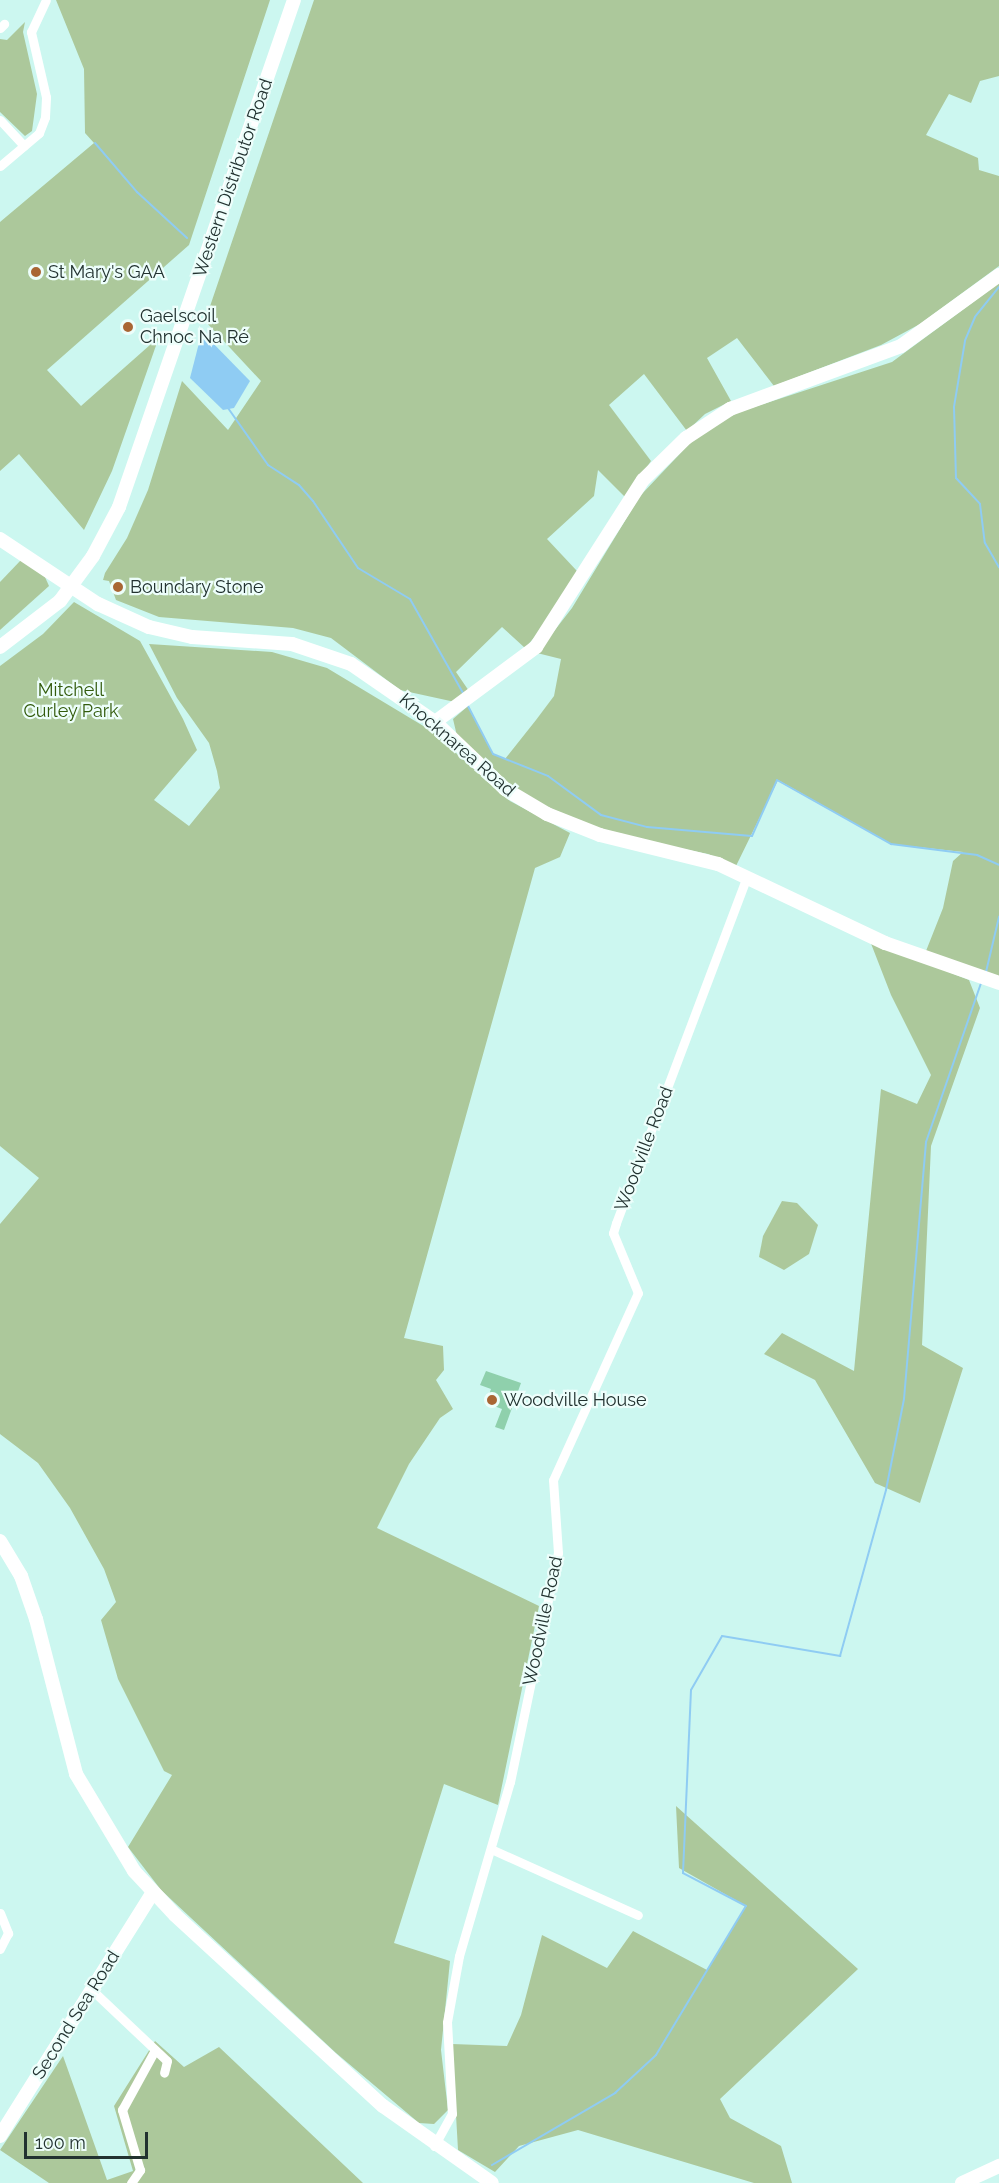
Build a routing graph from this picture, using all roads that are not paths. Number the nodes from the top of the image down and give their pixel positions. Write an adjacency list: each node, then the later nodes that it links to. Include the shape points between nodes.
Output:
1 (46, 0): 4 (street, via 31,32 46,97 45,117 39,133)
2 (294, 0): 8 (street, Western Distributor Road, via 123,497 106,535)
3 (0, 120): 4 (street)
4 (24, 146): 5 (street)
5 (0, 166)
6 (999, 275): 10 (street, via 900,346 740,405 686,438 643,480 536,646)
7 (0, 539): 8 (street, Knocknarea Road)
8 (72, 586): 9 (street, Western Distributor Road, via 46,613); 10 (street, Knocknarea Road, via 109,610 158,630 192,637 279,641 328,654 386,686)
9 (0, 647)
10 (435, 722): 11 (street, Knocknarea Road, via 505,789 547,814 620,841 701,859)
11 (747, 878): 12 (street, Knocknarea Road, via 885,943); 14 (street, Woodville Road, via 613,1233 638,1293 553,1480 558,1553 510,1782)
12 (995, 982)
13 (0, 1541): 15 (street, via 21,1576 36,1619 76,1774 111,1838)
14 (491, 1849): 17 (street); 23 (street, Woodville Road, via 459,1956 447,2022 452,2114)
15 (152, 1894): 19 (street, Second Sea Road); 23 (street, via 327,2057)
16 (0, 1913): 18 (street, via 8,1933)
17 (638, 1915)
18 (0, 1949)
19 (92, 1990): 20 (street); 22 (street, Second Sea Road)
20 (155, 2050): 21 (street, via 167,2061); 25 (street, via 122,2110 140,2170)
21 (164, 2073)
22 (0, 2136)
23 (434, 2146): 26 (street)
24 (999, 2166): 27 (street)
25 (131, 2183)
26 (492, 2183)
27 (962, 2183)

